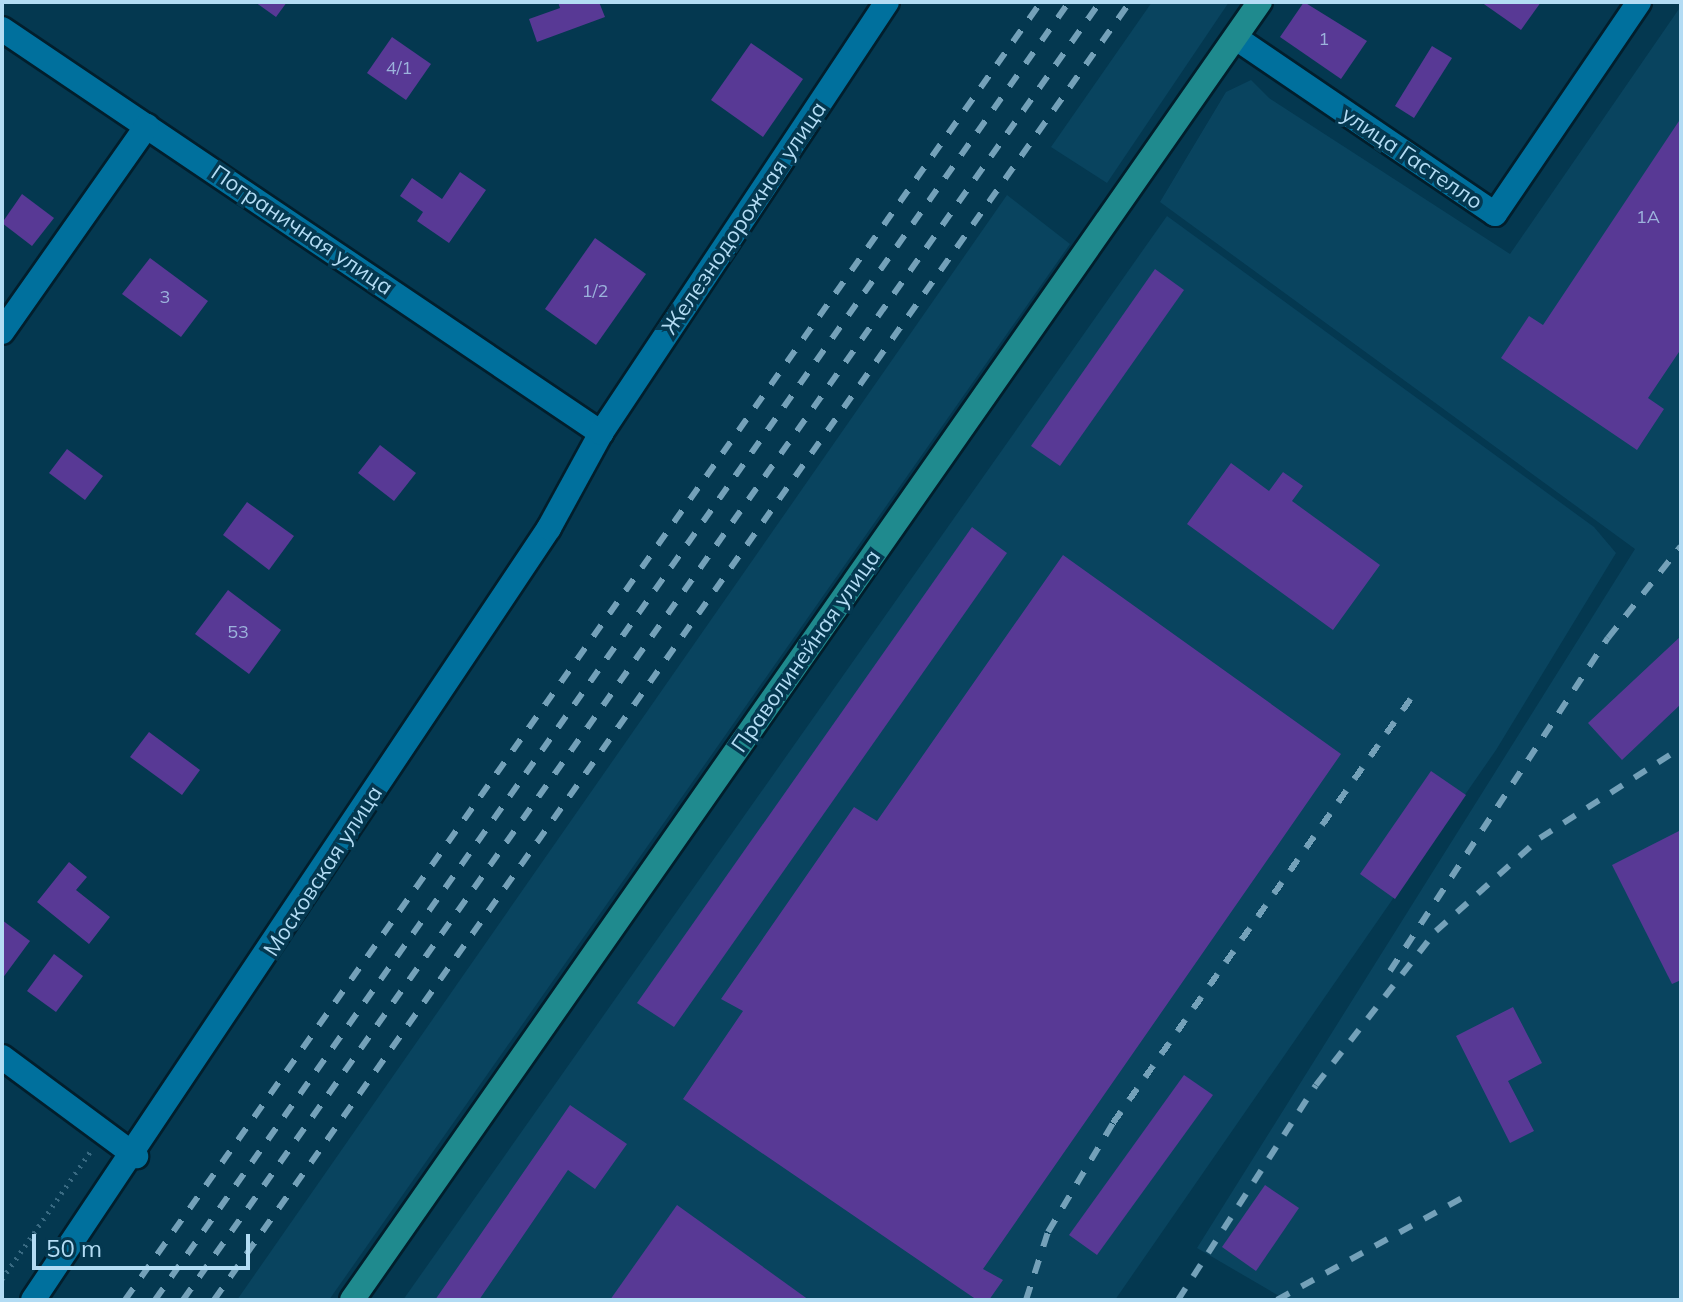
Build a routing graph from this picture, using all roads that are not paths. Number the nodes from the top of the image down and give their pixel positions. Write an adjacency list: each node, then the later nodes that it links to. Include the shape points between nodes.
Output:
1 (887, 2): 8 (street, Железнодорожная улица)
2 (1260, 2): 5 (main road, Праволинейная улица)
3 (1639, 2): 5 (street, улица Гастелло, via 1495,214)
4 (2, 29): 6 (street, Пограничная улица)
5 (1236, 38): 12 (main road, Праволинейная улица)
6 (147, 126): 7 (street); 8 (street, Пограничная улица)
7 (2, 332)
8 (601, 433): 10 (street, Московская улица, via 549,528)
9 (2, 1057): 10 (street)
10 (136, 1156): 11 (street, Московская улица)
11 (33, 1300)
12 (352, 1300)

